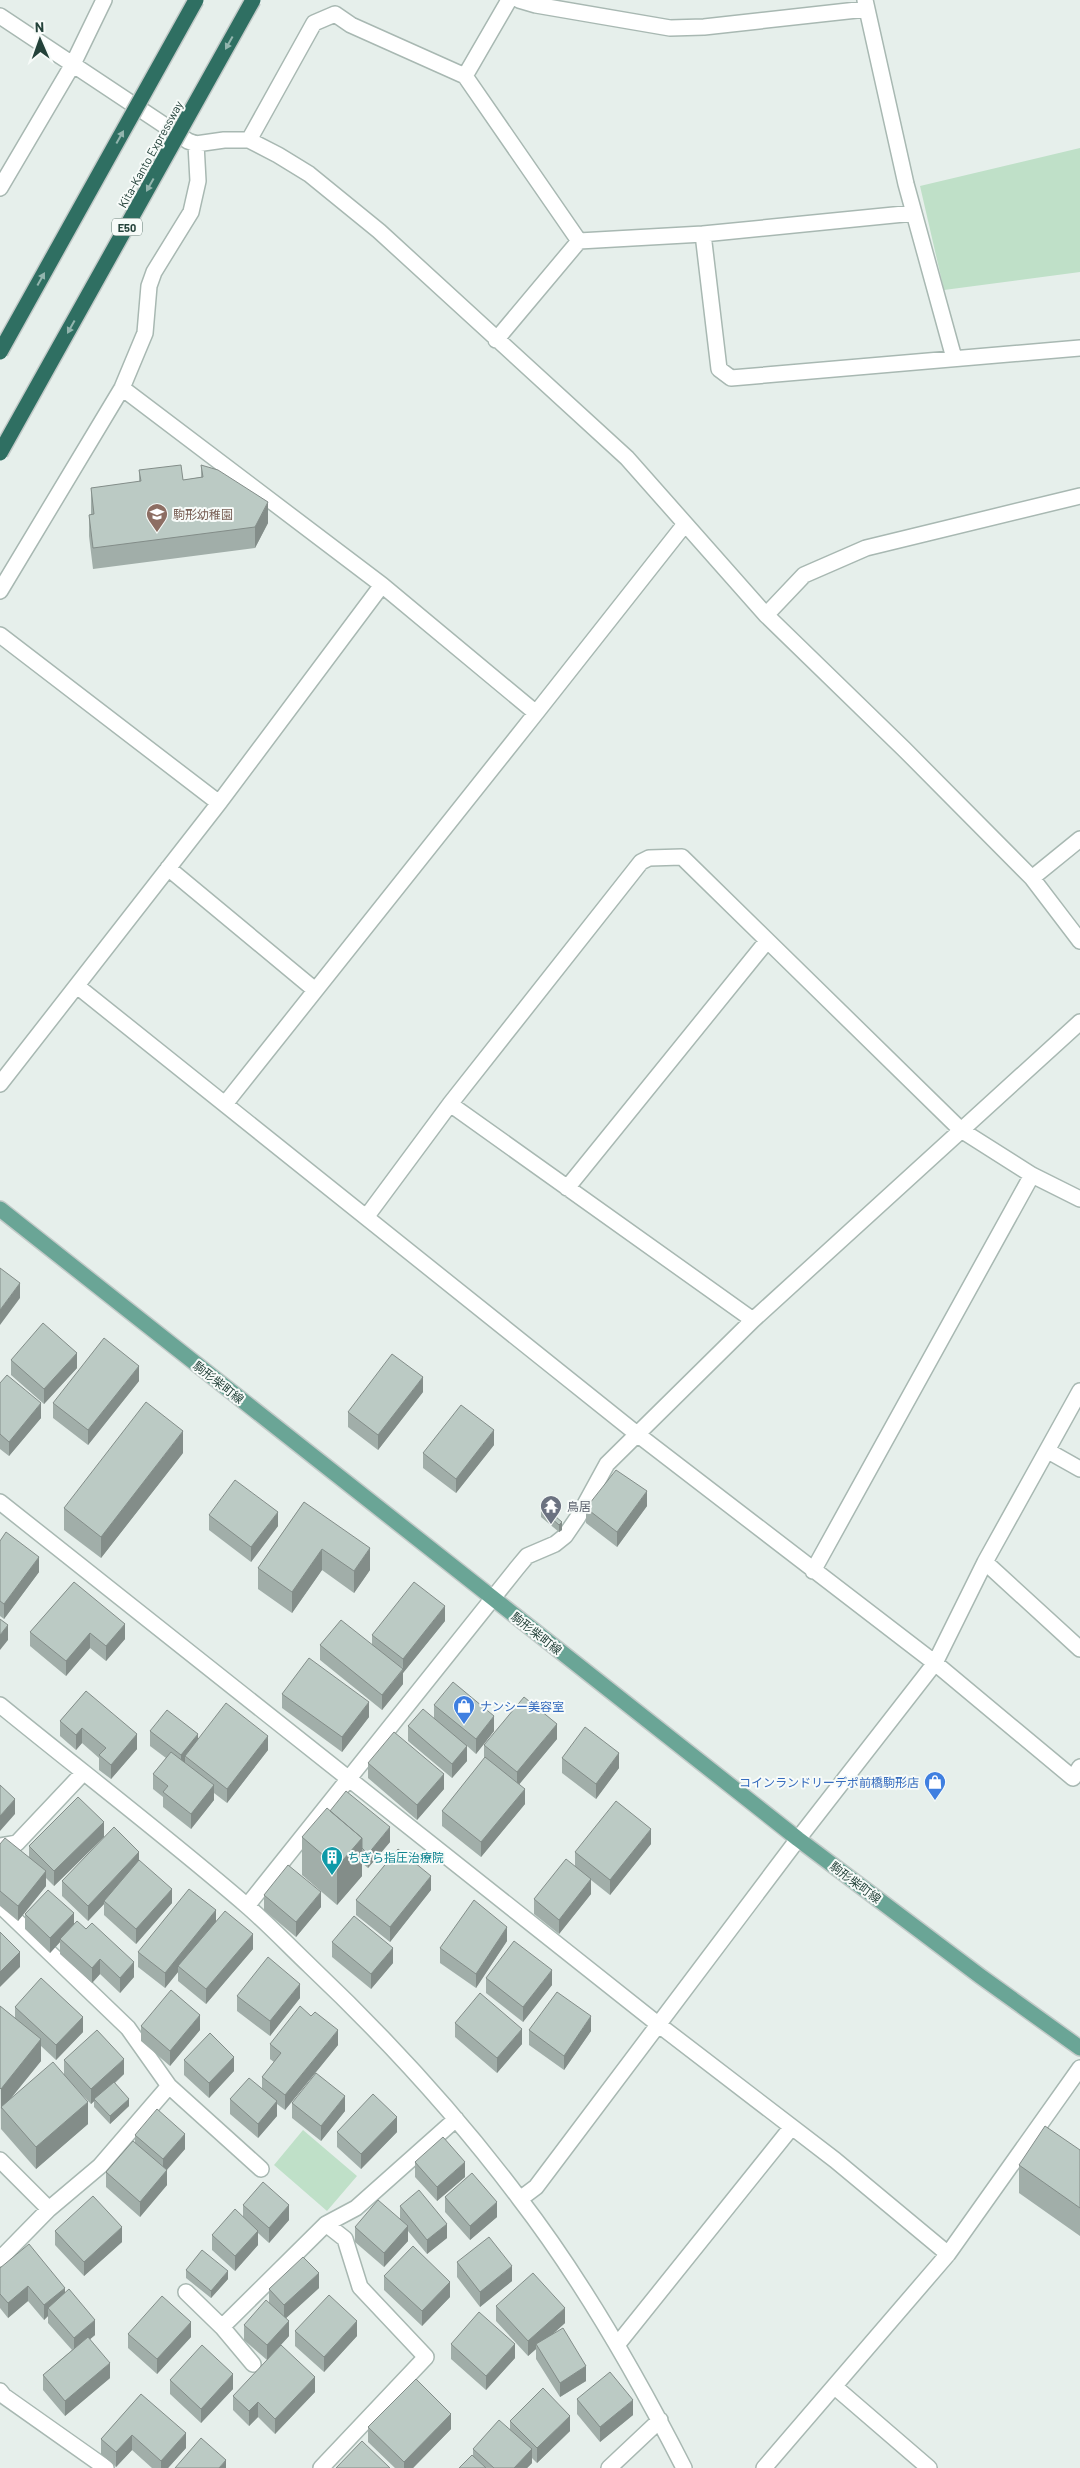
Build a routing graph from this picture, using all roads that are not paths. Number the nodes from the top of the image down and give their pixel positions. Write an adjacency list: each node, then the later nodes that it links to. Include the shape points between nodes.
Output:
1 (104, 0): 9 (street)
2 (196, 0): 19 (highway, one-way to 2, bridge)
3 (253, 0): 22 (highway, Kita-Kanto Expressway / E50, one-way to 22, bridge)
4 (509, 0): 10 (street)
5 (519, 0): 6 (street, via 536,6 670,28 704,27)
6 (865, 4): 14 (street)
7 (337, 7): 10 (street, via 350,25); 11 (street, via 314,23)
8 (0, 16): 9 (street)
9 (73, 64): 12 (street); 13 (street)
10 (465, 76): 16 (street)
11 (248, 140): 12 (street); 17 (street, via 309,174 378,231)
12 (196, 144): 21 (street, via 198,181 191,212 154,272 149,286 145,333)
13 (0, 188)
14 (914, 213): 15 (street); 20 (street)
15 (703, 234): 16 (street); 20 (street, via 719,368 731,378)
16 (579, 241): 17 (street)
17 (496, 340): 24 (street, via 627,458)
18 (1080, 348): 20 (street)
19 (0, 352)
20 (954, 358)
21 (122, 388): 25 (street); 26 (street)
22 (0, 453)
23 (1080, 496): 27 (street, via 866,548 804,575)
24 (685, 524): 27 (street); 29 (street)
25 (382, 585): 29 (street); 30 (street)
26 (0, 591)
27 (766, 614): 33 (street)
28 (0, 635): 30 (street)
29 (536, 713): 37 (street)
30 (219, 803): 32 (street)
31 (1080, 839): 33 (street)
32 (168, 868): 36 (street); 37 (street)
33 (1032, 878): 35 (street)
34 (767, 941): 41 (street, via 682,857 649,858 641,862); 42 (street); 44 (street)
35 (1080, 941)
36 (77, 986): 39 (street); 40 (street)
37 (315, 990): 40 (street)
38 (1080, 1022): 42 (street)
39 (0, 1084)
40 (225, 1104): 47 (street)
41 (450, 1104): 44 (street); 47 (street)
42 (961, 1130): 43 (street); 48 (street)
43 (1032, 1175): 45 (street); 55 (street)
44 (568, 1188): 48 (street)
45 (1080, 1199)
46 (0, 1209): 56 (main road, 駒形柴町線)
47 (366, 1216): 50 (street)
48 (753, 1320): 50 (street)
49 (1080, 1392): 51 (street)
50 (637, 1434): 55 (street); 56 (street, via 601,1473 565,1536 527,1556)
51 (1048, 1451): 52 (street); 54 (street)
52 (1080, 1469)
53 (0, 1502): 62 (street)
54 (985, 1562): 57 (street); 58 (street)
55 (813, 1571): 58 (street)
56 (492, 1598): 62 (street); 63 (main road, 駒形柴町線)
57 (1080, 1649)
58 (935, 1663): 61 (street); 63 (street)
59 (0, 1705): 60 (street)
60 (83, 1773): 64 (street, via 17,1843); 66 (street)
61 (1078, 1776)
62 (349, 1778): 66 (street); 67 (street)
63 (798, 1839): 67 (street); 68 (main road, 駒形柴町線)
64 (0, 1846)
65 (0, 1905): 70 (street, via 128,2028)
66 (247, 1906): 71 (street, via 361,2014)
67 (658, 2025): 72 (street); 75 (street, via 536,2187)
68 (1080, 2048)
69 (1080, 2068): 78 (street)
70 (169, 2086): 74 (street); 76 (street, via 100,2166)
71 (456, 2119): 75 (street); 77 (street, via 356,2208)
72 (791, 2128): 78 (street, via 835,2160); 82 (street)
73 (0, 2160): 76 (street)
74 (261, 2169)
75 (520, 2199): 82 (street)
76 (49, 2209): 79 (street)
77 (326, 2224): 81 (street); 88 (street, via 345,2239 360,2287 426,2357)
78 (948, 2254): 84 (street)
79 (0, 2259)
80 (186, 2292): 81 (street)
81 (222, 2327): 83 (street)
82 (617, 2345): 86 (street)
83 (253, 2364)
84 (835, 2387): 91 (street); 92 (street)
85 (0, 2390): 87 (street)
86 (660, 2420): 89 (street); 90 (street)
87 (106, 2468)
88 (320, 2468)
89 (609, 2468)
90 (684, 2468)
91 (764, 2468)
92 (929, 2468)

